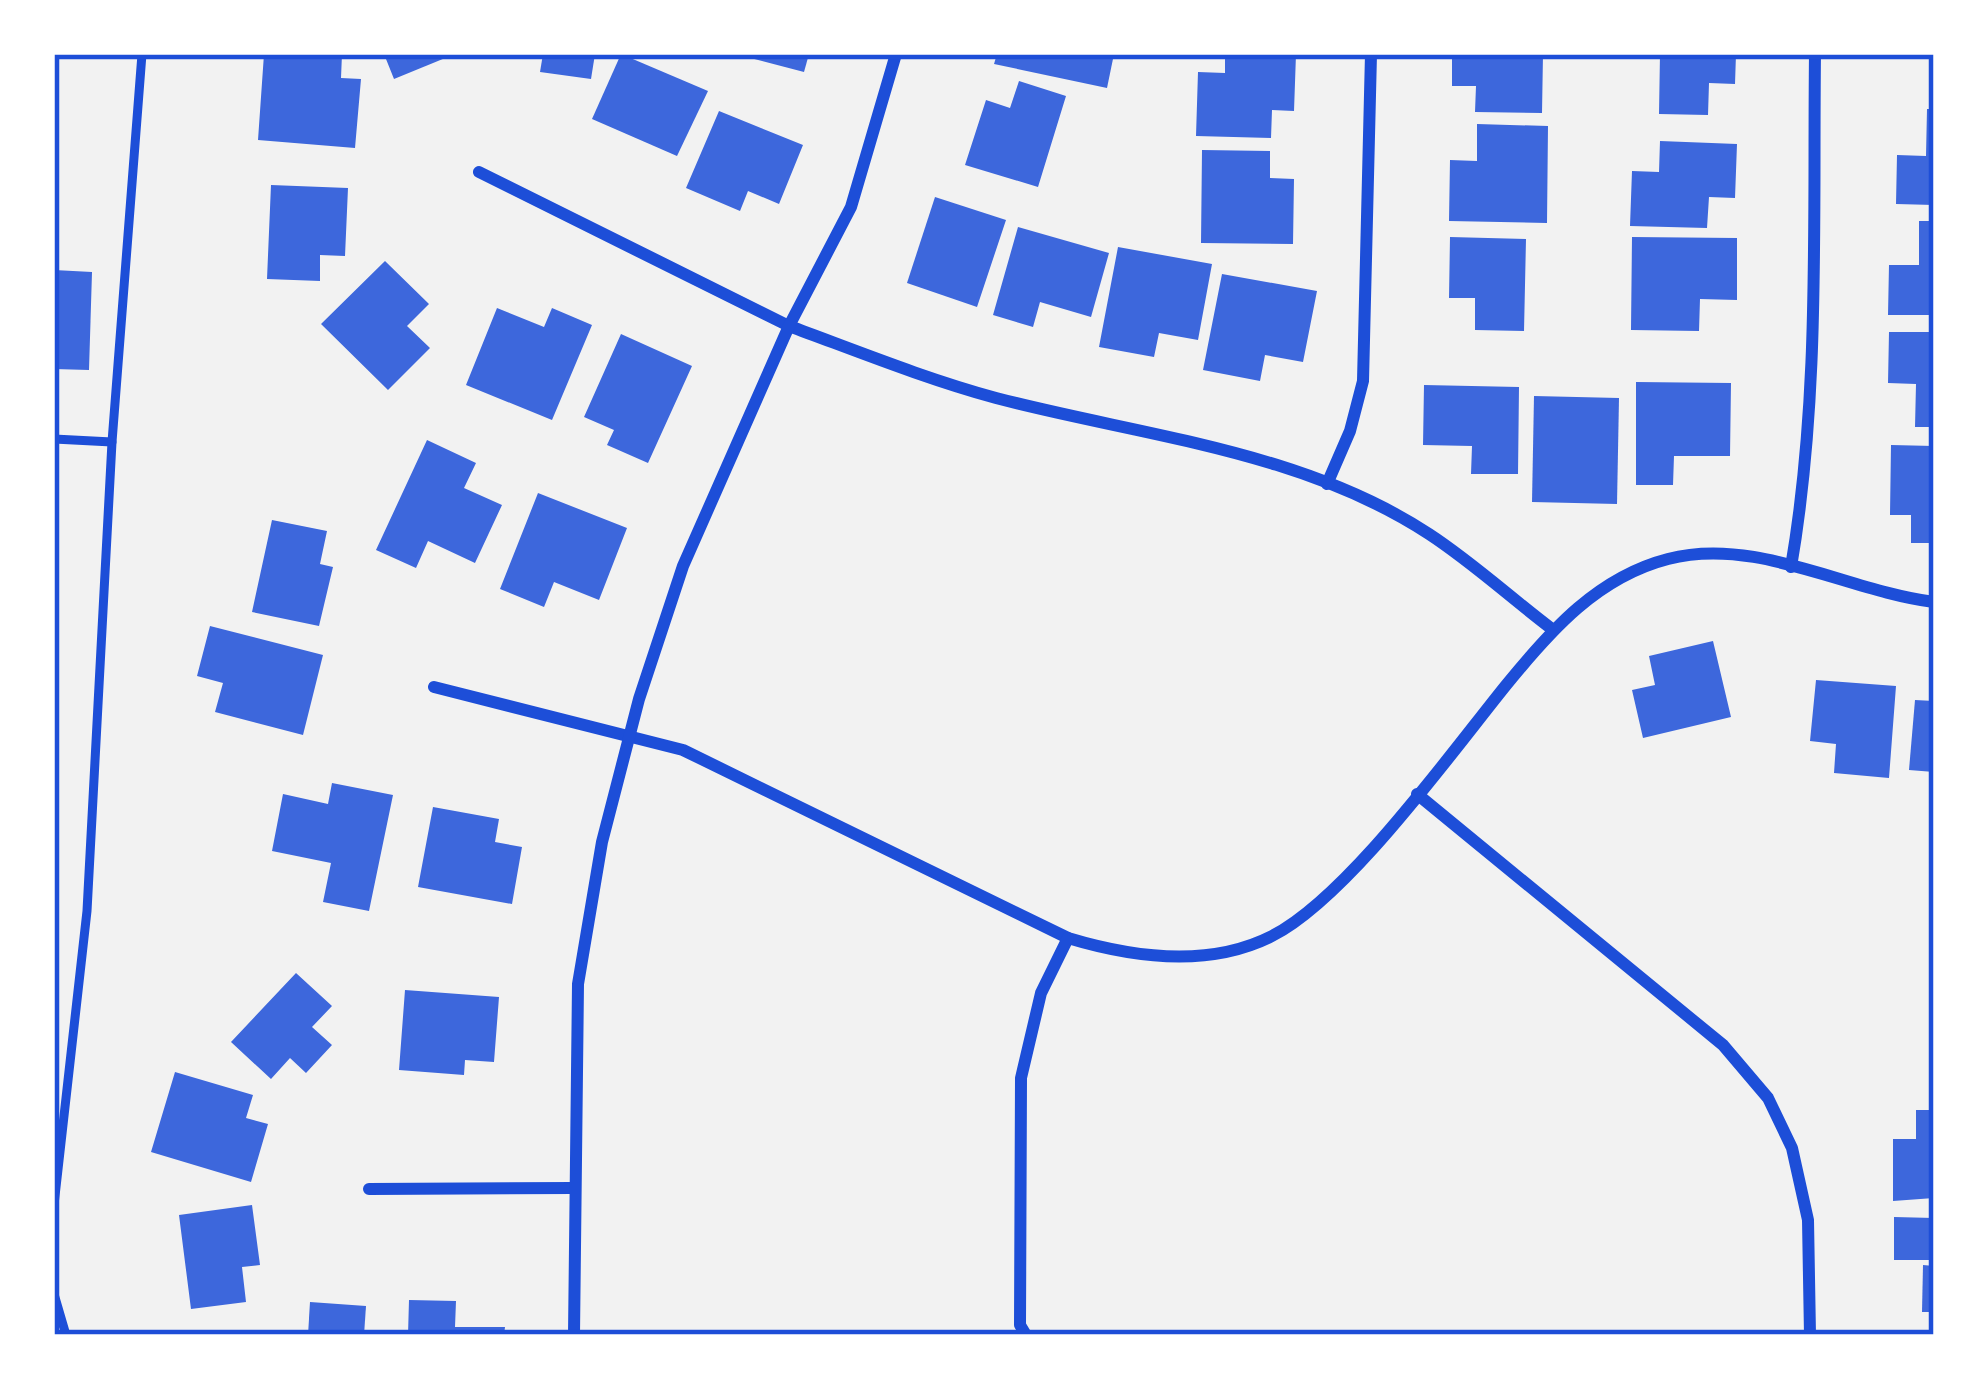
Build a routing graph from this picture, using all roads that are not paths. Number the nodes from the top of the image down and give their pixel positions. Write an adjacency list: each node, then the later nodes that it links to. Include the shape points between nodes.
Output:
1 (142, 54): 8 (lane)
2 (896, 54): 6 (street, via 851,206)
3 (1371, 54): 9 (street, via 1363,380)
4 (1815, 54): 10 (street, via 1813,312 1803,490)
5 (479, 172): 6 (street)
6 (789, 326): 9 (street, via 994,398 1224,449); 14 (street, via 683,566)
7 (54, 439): 8 (lane)
8 (112, 442): 19 (lane, via 87,911)
9 (1327, 484): 12 (street, via 1428,533)
10 (1790, 567): 11 (street); 12 (street, via 1725,551 1671,558 1621,574)
11 (1934, 602)
12 (1552, 628): 15 (street)
13 (434, 688): 14 (street)
14 (629, 738): 16 (street, via 683,751); 17 (street, via 578,985)
15 (1417, 794): 16 (street, via 1318,904 1270,937 1166,956); 24 (street, via 1723,1045 1768,1098 1792,1148 1808,1220)
16 (1067, 938): 23 (street, via 1041,993 1021,1078)
17 (574, 1188): 18 (street); 22 (street)
18 (369, 1189)
19 (54, 1205)
20 (54, 1294): 21 (lane)
21 (65, 1335)
22 (574, 1335)
23 (1026, 1335)
24 (1810, 1335)

